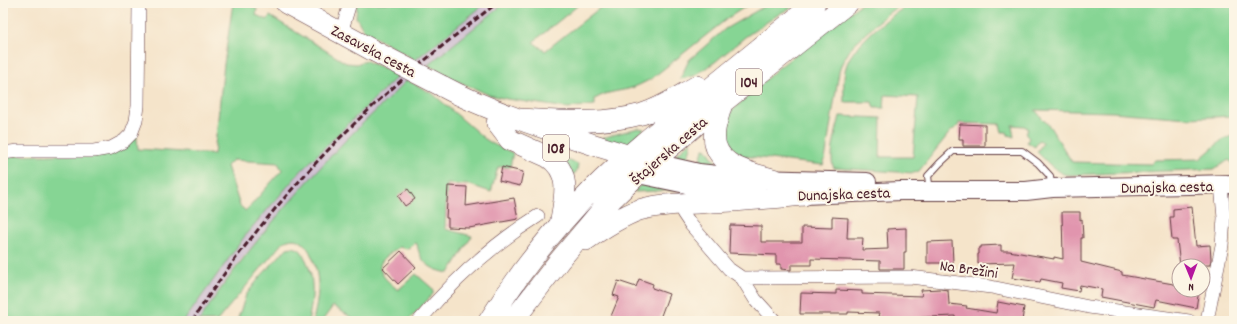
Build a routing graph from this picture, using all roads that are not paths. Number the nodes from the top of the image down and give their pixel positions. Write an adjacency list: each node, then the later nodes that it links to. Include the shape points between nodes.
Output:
1 (138, 3): 12 (street, via 138,106 131,134 111,148 94,151)
2 (286, 3): 6 (main road, Zasavska cesta / 108)
3 (350, 3): 6 (street)
4 (815, 3): 7 (main road, Štajerska cesta / 104)
5 (848, 3): 9 (main road, Štajerska cesta / 104)
6 (341, 33): 8 (main road, Zasavska cesta / 108, bridge)
7 (750, 56): 10 (main road, via 664,105 643,113 622,118 566,122); 13 (main road, Štajerska cesta / 104)
8 (462, 98): 10 (main road, Zasavska cesta); 11 (main road, Zasavska cesta / 108)
9 (722, 103): 13 (main road, Štajerska cesta / 104); 14 (main road, via 715,131 715,143 720,155 734,167)
10 (519, 119): 13 (main road, Zasavska cesta)
11 (498, 123): 13 (main road, Zasavska cesta / 108, via 544,143); 21 (main road, via 510,140 554,160 560,167 565,184)
12 (3, 153)
13 (634, 165): 14 (main road, Dunajska cesta); 18 (main road, Dunajska cesta / 108, via 686,184 736,191); 21 (main road, Štajerska cesta / 104, via 593,190); 22 (main road, Štajerska cesta / 104, via 607,204)
14 (776, 180): 15 (main road, Dunajska cesta)
15 (929, 184): 17 (main road, Dunajska cesta, via 1026,184); 17 (lane, via 928,176 952,151 1022,151 1050,176)
16 (1228, 184): 17 (main road, Dunajska cesta); 29 (street, via 1222,245)
17 (1052, 188): 18 (main road, Dunajska cesta, via 1026,191)
18 (804, 195): 22 (main road, via 670,205 640,210 608,225)
19 (682, 214): 23 (street, via 729,269)
20 (538, 216): 24 (street, via 519,228 464,274)
21 (560, 225): 25 (main road, Štajerska cesta / 104, via 528,264)
22 (559, 261): 26 (main road, Štajerska cesta / 104)
23 (742, 278): 27 (street, via 755,299); 28 (street, Na Brežini, via 910,277 991,287 1089,307)
24 (419, 321)
25 (489, 321)
26 (513, 321)
27 (775, 321)
28 (1189, 321)
29 (1207, 321)

